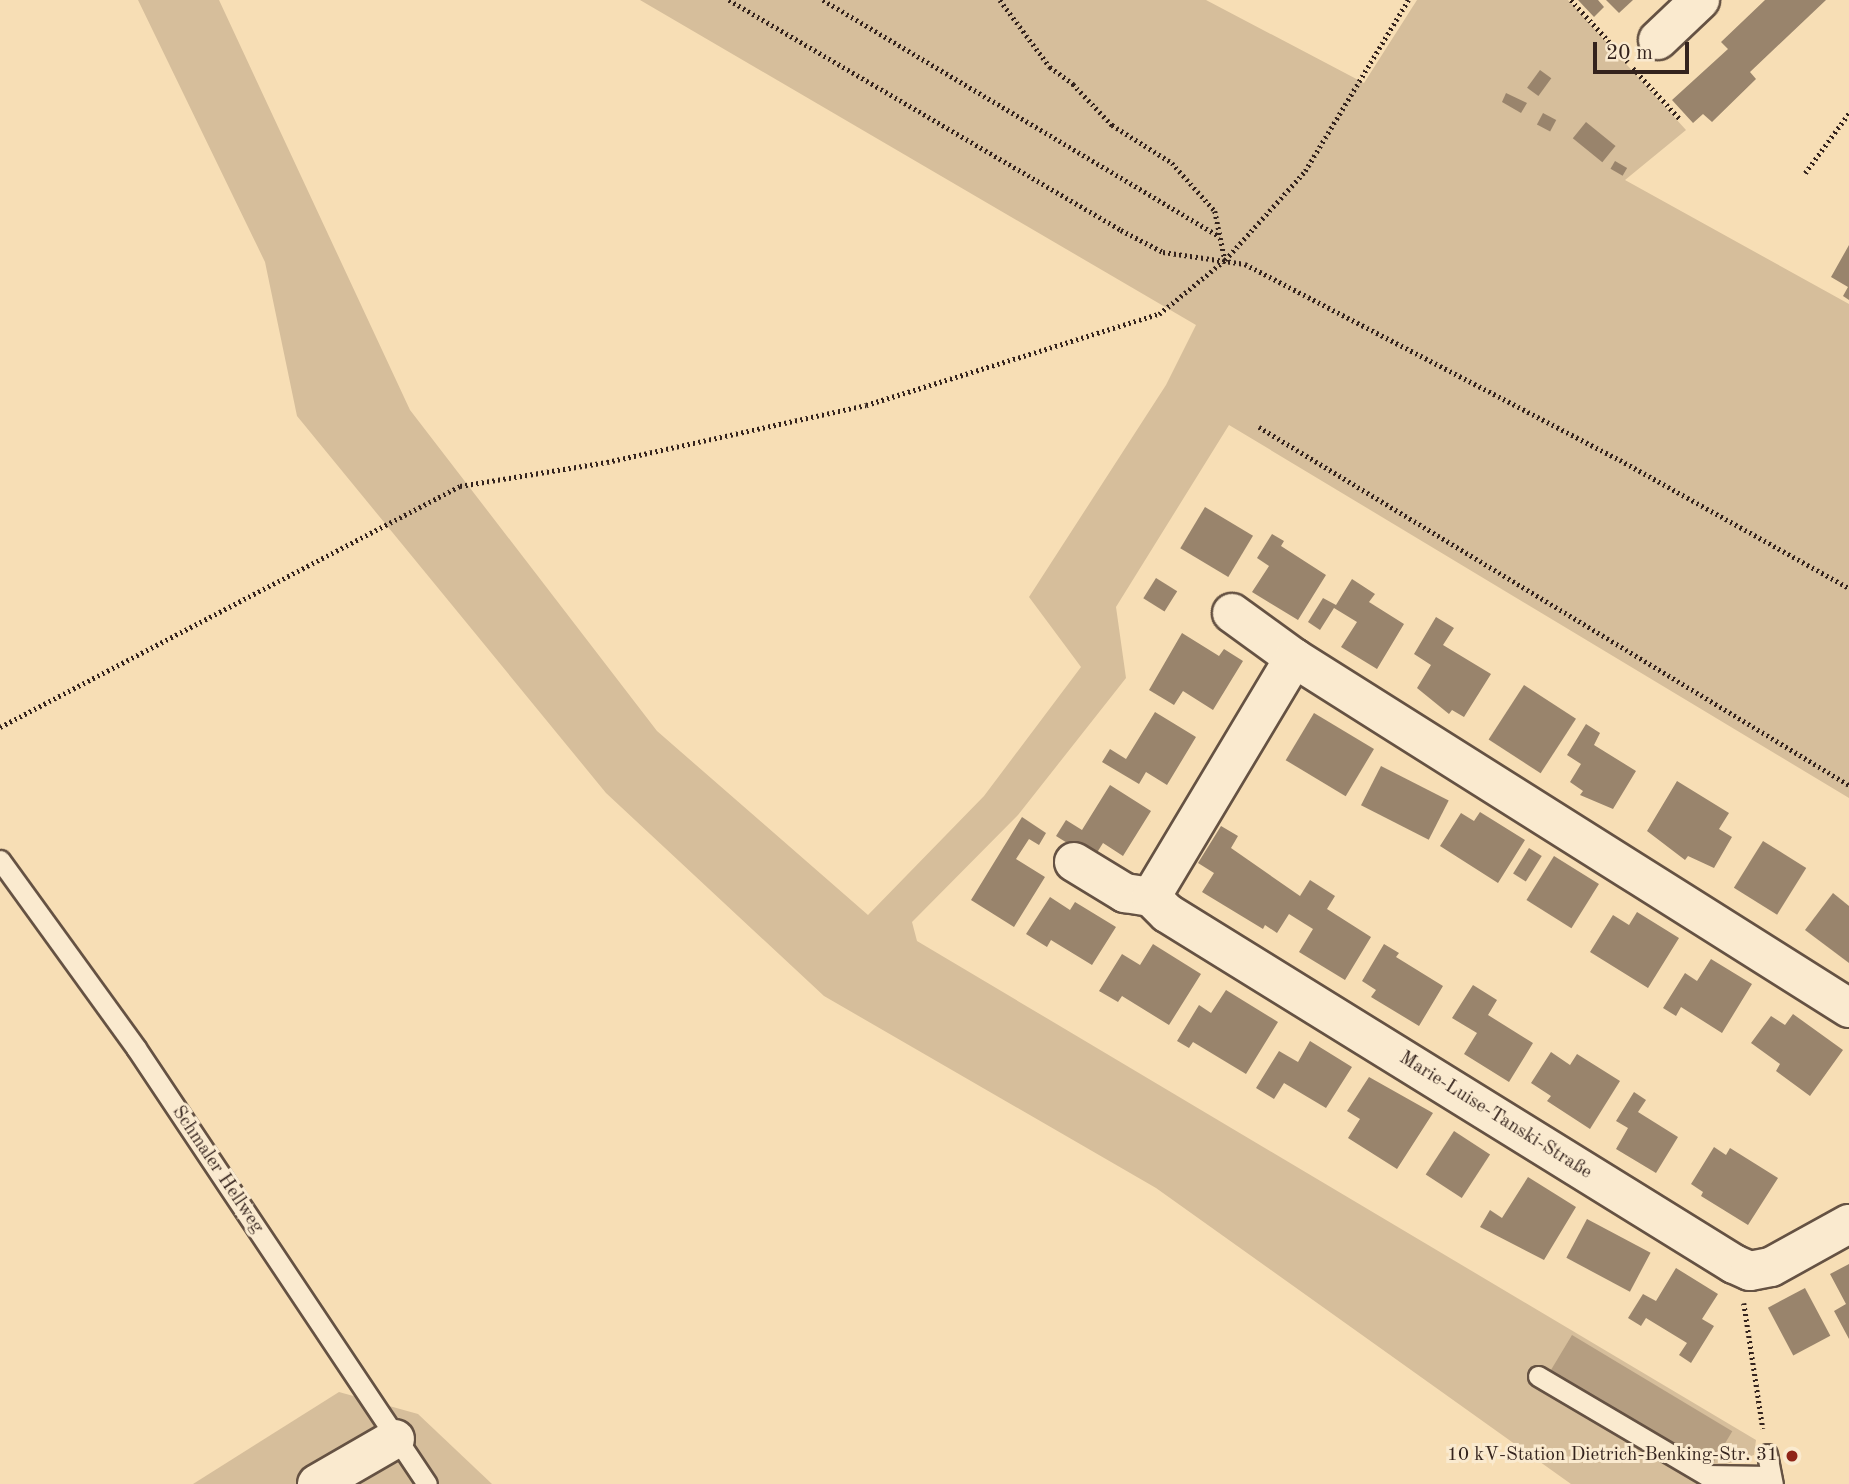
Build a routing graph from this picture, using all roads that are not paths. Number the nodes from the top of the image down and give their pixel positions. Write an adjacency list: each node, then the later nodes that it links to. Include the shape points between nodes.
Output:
1 (1700, 0): 2 (street)
2 (1658, 40)
3 (1232, 612): 4 (street)
4 (1294, 658): 7 (street); 8 (street)
5 (0, 860): 11 (lane, Schmaler Hellweg, via 136,1048)
6 (1073, 862): 7 (street, Marie-Luise-Tanski-Straße, via 1125,893)
7 (1151, 897): 9 (street, Marie-Luise-Tanski-Straße, via 1190,927 1750,1271 1771,1266)
8 (1849, 1008)
9 (1849, 1224)
10 (1538, 1376): 13 (lane, via 1706,1475)
11 (395, 1439): 14 (street); 15 (lane, Schmaler Hellweg)
12 (1767, 1454): 13 (lane)
13 (1772, 1480)
14 (317, 1484)
15 (427, 1484)

